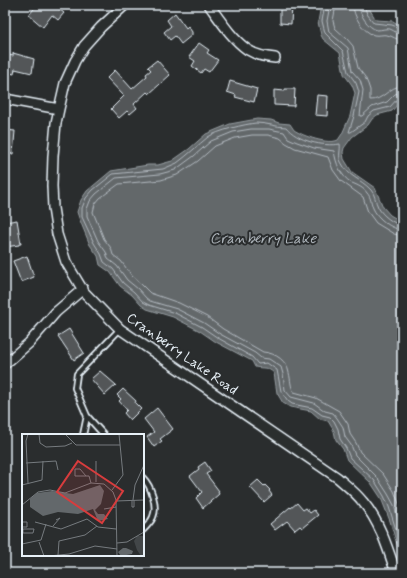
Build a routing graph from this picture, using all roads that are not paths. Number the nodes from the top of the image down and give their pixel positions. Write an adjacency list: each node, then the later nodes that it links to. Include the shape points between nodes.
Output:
1 (125, 5): 5 (street, Cranberry Lake Road, via 84,46 65,83)
2 (209, 5): 3 (street, via 229,32 248,50)
3 (275, 58)
4 (5, 99): 5 (street)
5 (59, 109): 6 (street, Cranberry Lake Road, via 53,156 53,208 57,234 66,262)
6 (83, 289): 7 (street, Cranberry Lake Road); 8 (street, via 56,312 29,343)
7 (120, 329): 9 (lane, via 77,374 75,388); 14 (street, Cranberry Lake Road, via 353,490 372,515)
8 (5, 364)
9 (87, 416): 10 (lane); 11 (lane)
10 (83, 434)
11 (103, 434)
12 (144, 479): 13 (lane, via 154,497 154,516)
13 (144, 529)
14 (396, 573)

